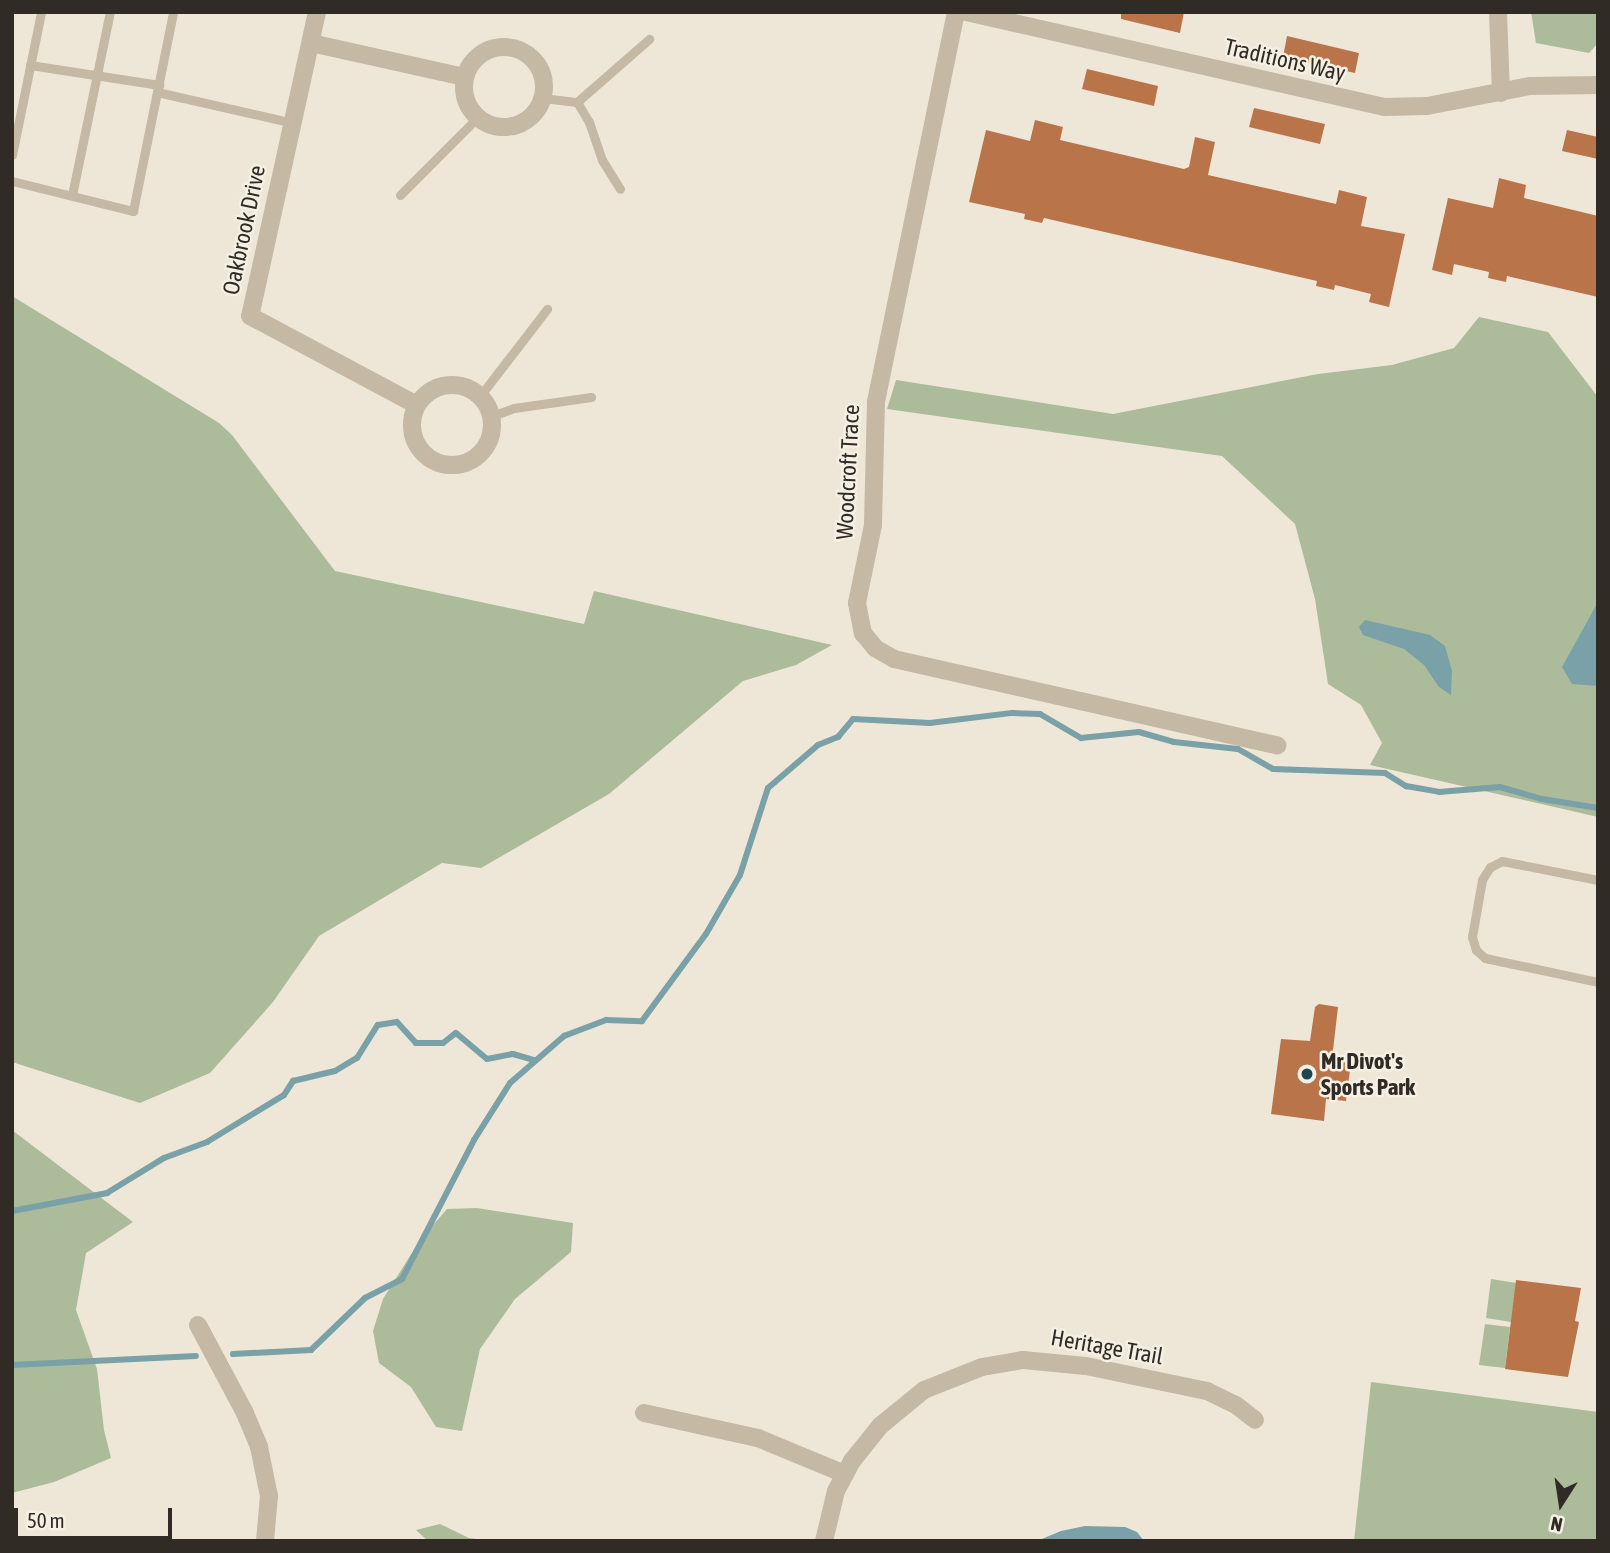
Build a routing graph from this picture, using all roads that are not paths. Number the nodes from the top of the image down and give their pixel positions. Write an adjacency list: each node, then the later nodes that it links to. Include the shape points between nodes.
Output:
1 (41, 12): 10 (lane)
2 (110, 12): 11 (lane)
3 (173, 12): 14 (lane)
4 (317, 12): 9 (street, Oakbrook Drive)
5 (956, 12): 30 (street, Woodcroft Trace, via 876,401 873,525 857,614 863,633 875,649 894,659)
6 (966, 12): 15 (street, Traditions Way, via 1384,107 1427,106)
7 (1498, 12): 15 (street)
8 (649, 39): 17 (lane)
9 (311, 43): 12 (street); 19 (street, Oakbrook Drive)
10 (30, 65): 11 (lane); 20 (lane)
11 (97, 75): 14 (lane); 23 (lane)
12 (464, 77): 16 (street, via 469,65 489,49 514,48 536,62); 18 (street, via 465,100)
13 (1598, 85): 15 (street, Traditions Way, via 1530,86)
14 (158, 88): 19 (lane); 23 (lane, via 133,211)
15 (1500, 93)
16 (543, 98): 17 (lane); 18 (street, via 537,110 516,126 489,125)
17 (577, 102): 22 (lane)
18 (477, 118): 24 (lane)
19 (293, 123): 28 (street, Oakbrook Drive, via 250,316)
20 (12, 155)
21 (12, 181): 23 (lane)
22 (620, 189)
23 (72, 195)
24 (400, 195)
25 (547, 309): 26 (lane)
26 (480, 396): 28 (street, via 470,389 446,385 435,388); 29 (street)
27 (591, 397): 29 (lane, via 513,408)
28 (416, 405): 29 (street, via 412,417 415,443 434,461 446,465 459,465 482,453 489,442)
29 (492, 416)
30 (1277, 745)
31 (1598, 880): 32 (lane, via 1502,861 1490,867 1482,880 1472,937 1485,958)
32 (1598, 982)
33 (198, 1325): 37 (street, via 262,1454 269,1496)
34 (644, 1413): 36 (street, via 758,1438)
35 (1255, 1420): 36 (street, Heritage Trail, via 1206,1391 1059,1361 1000,1363 938,1382 908,1400 880,1426)
36 (845, 1474): 38 (street, Heritage Trail, via 831,1505)
37 (265, 1541)
38 (824, 1541)

